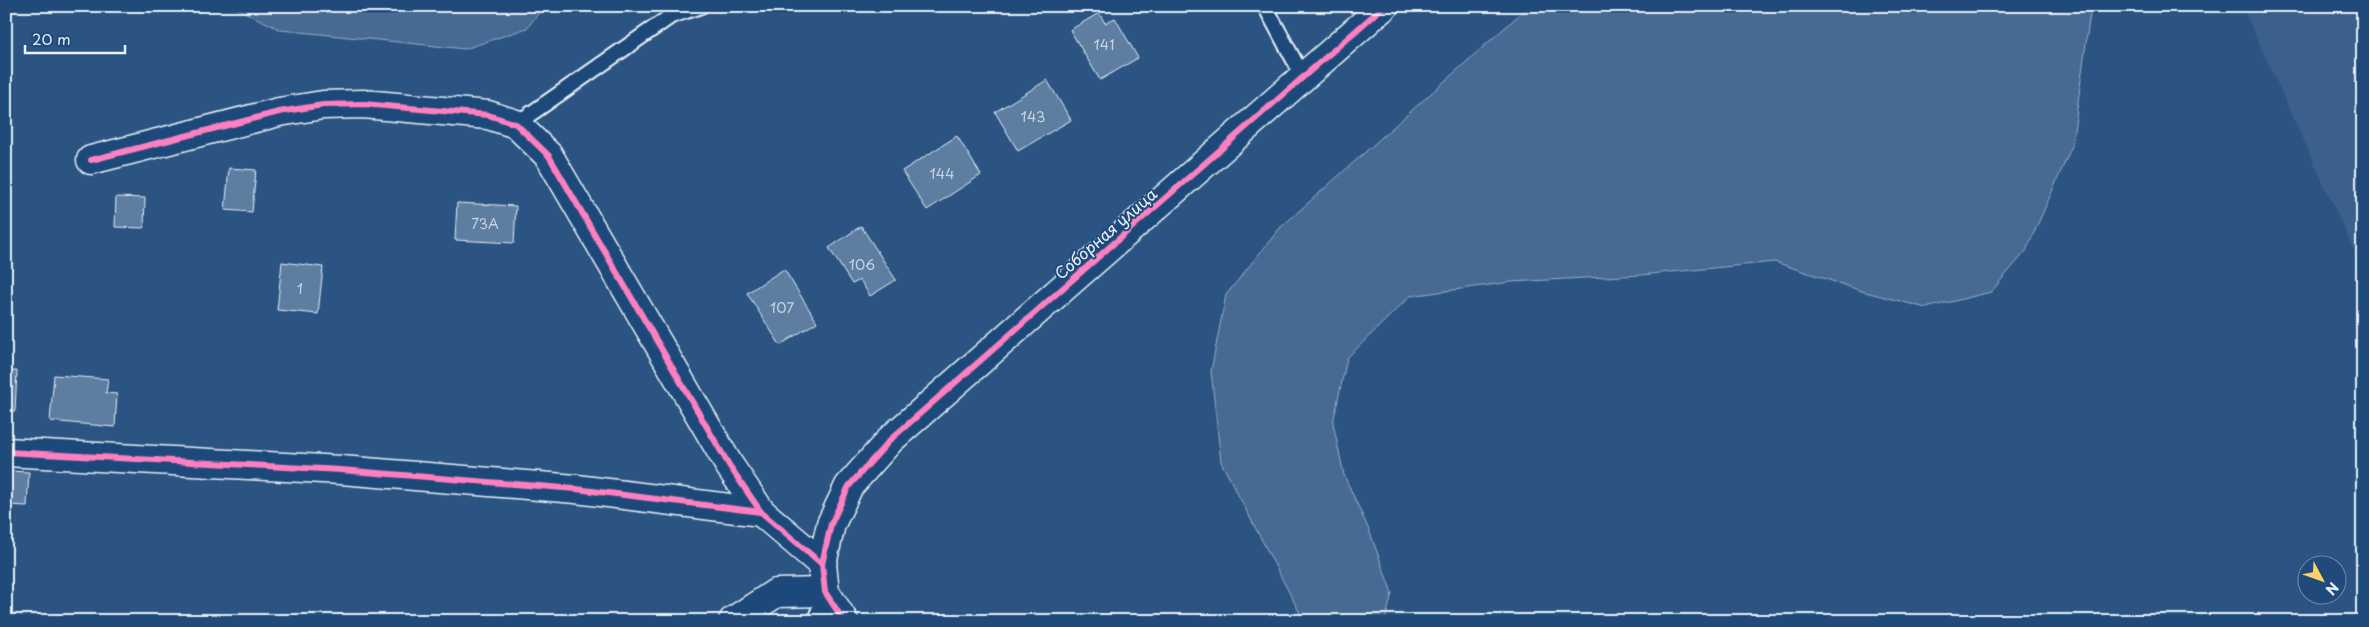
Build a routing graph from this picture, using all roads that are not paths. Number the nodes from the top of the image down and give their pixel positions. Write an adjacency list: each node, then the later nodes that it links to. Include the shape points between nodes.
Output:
1 (701, 6): 5 (lane, via 671,16)
2 (1265, 6): 4 (lane)
3 (1384, 6): 4 (street, Соборная улица)
4 (1303, 77): 9 (street, Соборная улица, via 891,439 849,486 831,524)
5 (516, 124): 6 (street, via 488,115 363,104 323,105 279,112); 8 (street, via 549,156 724,457)
6 (91, 160)
7 (6, 452): 8 (street, via 341,470 576,489)
8 (761, 512): 9 (street)
9 (822, 564): 10 (street, Соборная улица)
10 (824, 592): 11 (street, via 776,593); 12 (lane); 13 (street)
11 (733, 621)
12 (815, 621)
13 (844, 621)

